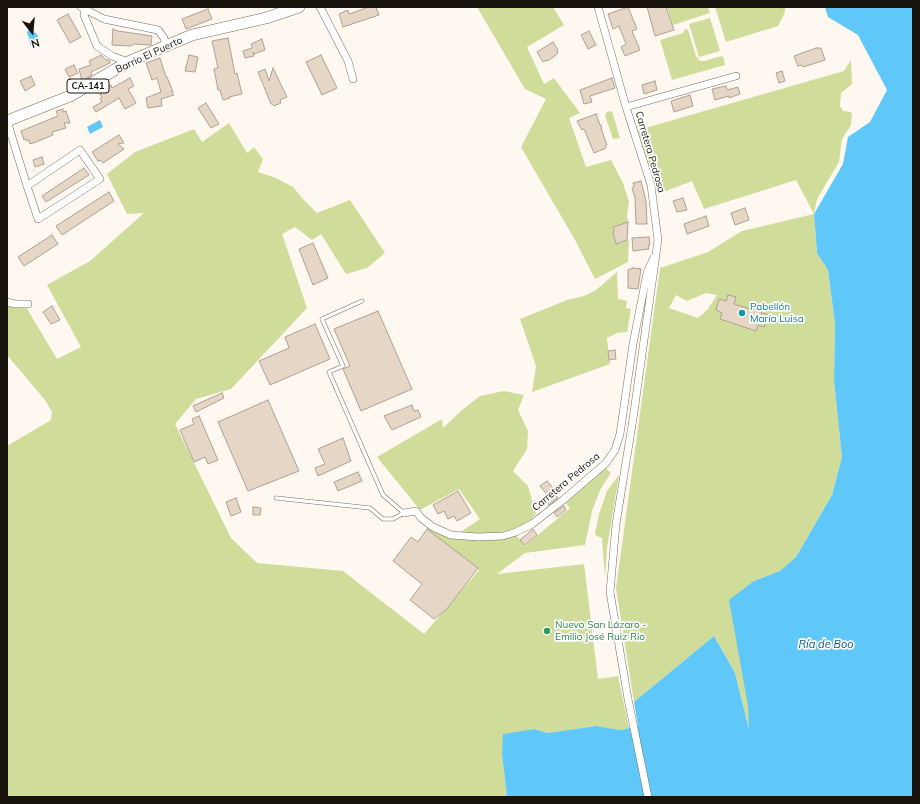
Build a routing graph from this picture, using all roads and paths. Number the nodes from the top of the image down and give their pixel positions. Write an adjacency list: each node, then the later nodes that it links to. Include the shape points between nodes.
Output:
1 (299, 7): 5 (main road, Barrio El Puerto / CA-141, via 266,18 192,35)
2 (320, 7): 8 (street, via 348,61)
3 (598, 7): 9 (street, Carretera Pedrosa)
4 (82, 8): 5 (street, via 104,19 158,30); 6 (street, via 97,46 112,56)
5 (166, 46): 6 (main road, Barrio El Puerto / CA-141)
6 (128, 62): 10 (main road, Barrio El Puerto / CA-141, via 70,96)
7 (736, 76): 9 (street, Carretera Pedrosa)
8 (353, 79)
9 (626, 107): 12 (street, Carretera Pedrosa, via 650,185 658,240)
10 (7, 121): 11 (street)
11 (27, 186): 11 (street, via 38,219 100,179 80,150)
12 (656, 250): 17 (street, Carretera Pedrosa, via 647,273 620,434 615,450 606,463 532,524 503,536 451,534 433,527 416,511); 18 (street, Carretera Pedrosa, via 634,419 616,524 610,592)
13 (362, 301): 17 (lane, via 322,319 343,366 329,372 383,495)
14 (7, 302): 15 (street)
15 (28, 304)
16 (276, 498): 17 (lane, via 370,508 383,519)
17 (404, 513)
18 (648, 797)

